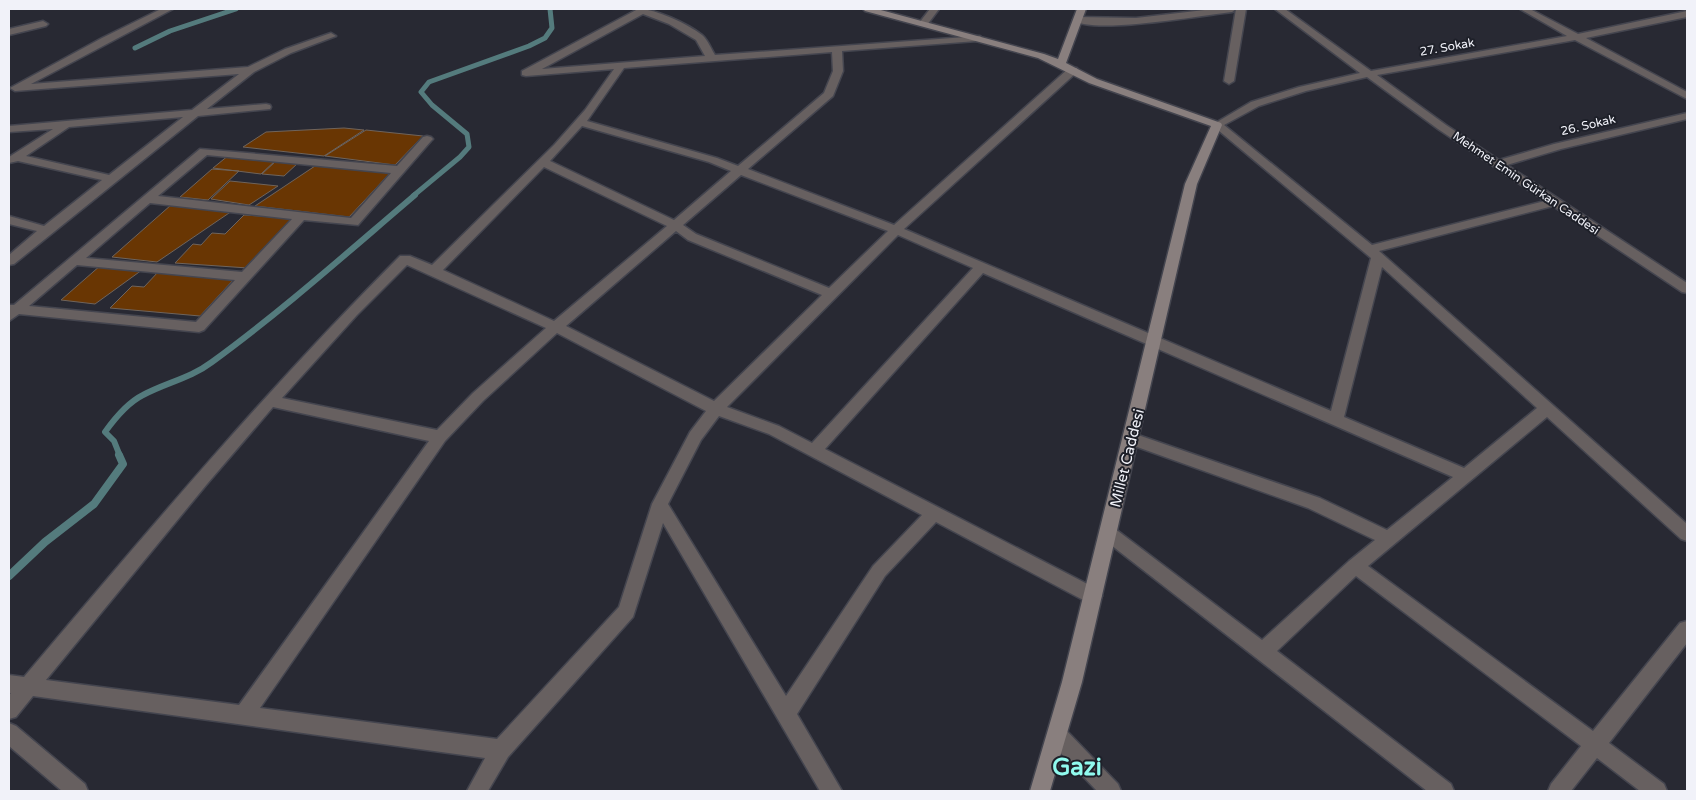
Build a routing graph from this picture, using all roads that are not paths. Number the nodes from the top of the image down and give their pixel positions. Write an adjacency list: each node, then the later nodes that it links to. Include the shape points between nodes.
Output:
1 (168, 9): 27 (street)
2 (868, 9): 14 (street)
3 (934, 9): 14 (street)
4 (1082, 9): 12 (street)
5 (1146, 9): 13 (street)
6 (1232, 9): 13 (street)
7 (1241, 9): 26 (street)
8 (1279, 9): 25 (street, Mehmet Emin Gürkan Caddesi)
9 (1524, 9): 18 (street)
10 (644, 10): 21 (street, via 700,38); 22 (street, via 526,74)
11 (1687, 14): 18 (street, 27. Sokak)
12 (1078, 20): 13 (street); 23 (street)
13 (1138, 21)
14 (924, 23): 19 (street)
15 (43, 24): 16 (street)
16 (9, 32)
17 (331, 36): 24 (street, via 288,51)
18 (1577, 37): 25 (street, 27. Sokak); 28 (street)
19 (977, 38): 20 (street); 23 (street)
20 (837, 49): 21 (street); 41 (street, via 838,71 829,94)
21 (712, 60): 22 (street)
22 (622, 66): 32 (street)
23 (1067, 67): 34 (street, via 1093,81); 49 (street)
24 (250, 70): 27 (street); 30 (street)
25 (1368, 74): 34 (street, 27. Sokak, via 1255,104); 39 (street, Mehmet Emin Gürkan Caddesi)
26 (1229, 81)
27 (12, 90)
28 (1687, 96)
29 (266, 107): 30 (street)
30 (193, 113): 33 (street); 42 (street)
31 (1687, 116): 39 (street, 26. Sokak, via 1558,146)
32 (580, 122): 38 (street); 41 (street)
33 (65, 125): 35 (street); 37 (street)
34 (1217, 125): 50 (street); 60 (street, Millet Caddesi, via 1191,184)
35 (9, 129)
36 (427, 138): 40 (street)
37 (12, 160): 42 (street)
38 (542, 162): 47 (street); 54 (street)
39 (1497, 164): 44 (street, Mehmet Emin Gürkan Caddesi)
40 (401, 170): 43 (street, via 204,152); 45 (street, via 354,222)
41 (740, 170): 47 (street); 49 (street)
42 (111, 179): 48 (street)
43 (148, 199): 45 (street); 52 (street)
44 (1554, 202): 50 (street); 56 (street, Mehmet Emin Gürkan Caddesi)
45 (301, 216): 55 (street)
46 (9, 220): 48 (street)
47 (675, 225): 57 (street, via 692,237); 59 (street)
48 (46, 230): 51 (street)
49 (896, 230): 53 (street); 57 (street)
50 (1374, 253): 62 (street); 64 (street)
51 (9, 261)
52 (74, 261): 55 (street); 58 (street)
53 (981, 267): 60 (street); 67 (street)
54 (434, 270): 59 (street); 61 (street, via 405,259 349,314)
55 (245, 277): 58 (street, via 199,327)
56 (1687, 289)
57 (832, 294): 63 (street)
58 (11, 311)
59 (557, 326): 63 (street); 65 (street, via 478,397)
60 (1155, 341): 64 (street); 66 (street, Millet Caddesi)
61 (270, 401): 65 (street); 78 (street)
62 (1548, 408): 68 (street); 72 (street)
63 (716, 409): 67 (street, via 774,430); 69 (street, via 695,436)
64 (1336, 419): 68 (street)
65 (440, 437): 81 (street)
66 (1132, 439): 71 (street, Millet Caddesi); 73 (street, via 1314,503)
67 (815, 450): 70 (street)
68 (1465, 475): 73 (street)
69 (660, 504): 80 (street); 85 (street, via 627,611)
70 (935, 513): 75 (street); 80 (street, via 879,571)
71 (1108, 533): 75 (street, Millet Caddesi); 77 (street)
72 (1687, 534)
73 (1389, 539): 74 (street)
74 (1355, 566): 77 (street); 84 (street)
75 (1093, 596): 83 (street, Millet Caddesi)
76 (1687, 629): 84 (street)
77 (1263, 652): 91 (street)
78 (18, 686): 79 (street); 81 (street)
79 (9, 710)
80 (786, 714): 88 (street)
81 (244, 716): 85 (street)
82 (9, 733): 86 (street)
83 (1056, 735): 89 (street, Millet Caddesi); 90 (street)
84 (1595, 745): 92 (street); 93 (street)
85 (501, 750): 87 (street)
86 (78, 791)
87 (477, 791)
88 (832, 791)
89 (1040, 791)
90 (1111, 791)
91 (1444, 791)
92 (1558, 791)
93 (1656, 791)

